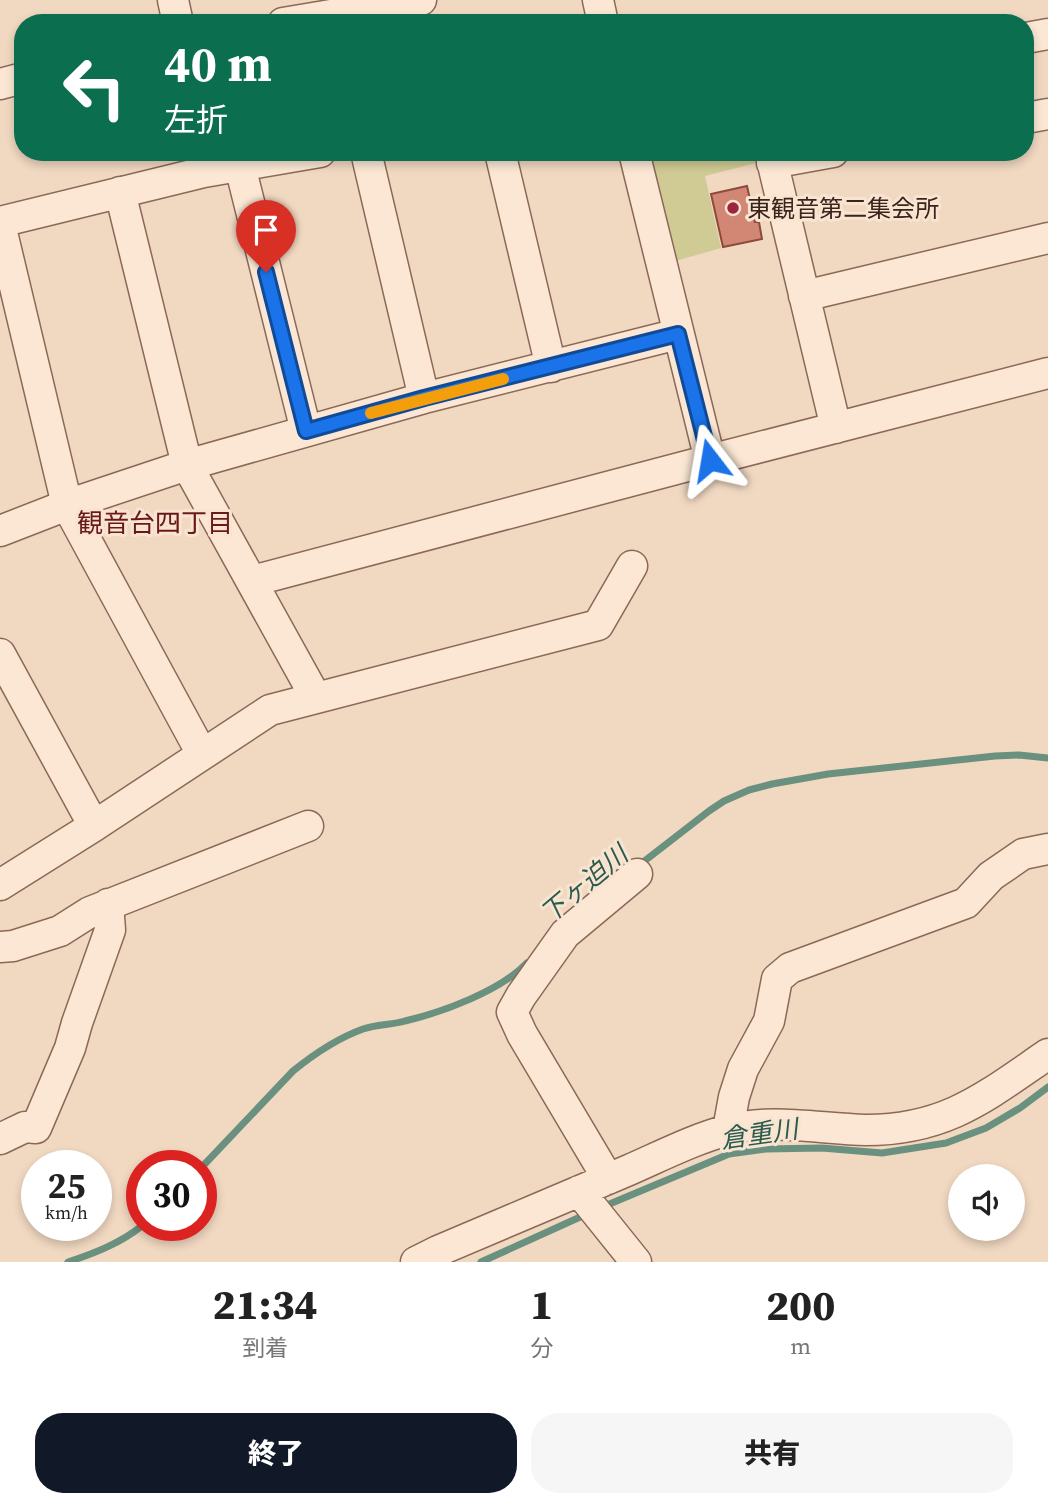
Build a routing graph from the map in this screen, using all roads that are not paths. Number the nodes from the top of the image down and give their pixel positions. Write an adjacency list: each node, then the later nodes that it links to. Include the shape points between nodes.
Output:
1 (421, 0): 2 (street)
2 (337, 14)
3 (269, 161): 8 (street)
4 (368, 161): 16 (street)
5 (502, 161): 14 (street)
6 (636, 161): 13 (street)
7 (772, 161): 12 (street)
8 (240, 166): 9 (street); 18 (street)
9 (120, 192): 10 (street); 20 (street)
10 (0, 223): 21 (street)
11 (1048, 239): 12 (street)
12 (804, 296): 17 (street)
13 (678, 334): 14 (street); 19 (street)
14 (551, 367): 16 (street)
15 (1048, 373): 17 (street)
16 (424, 398): 18 (street)
17 (836, 428): 19 (street)
18 (306, 431): 20 (street)
19 (710, 460): 24 (street)
20 (187, 465): 21 (street); 24 (street)
21 (67, 505): 22 (street); 27 (street)
22 (0, 531)
23 (632, 566): 26 (street, via 598,625)
24 (252, 581): 26 (street)
25 (0, 654): 28 (street)
26 (316, 698): 27 (street, via 270,710)
27 (202, 754): 28 (street)
28 (94, 826): 32 (street)
29 (309, 826): 33 (street)
30 (1048, 849): 36 (street, via 1023,854 991,876 966,903 790,968 776,979 769,1021 743,1069)
31 (637, 874): 38 (street, via 565,934 513,1012)
32 (0, 885)
33 (108, 904): 34 (street, via 60,931); 37 (street, via 110,930 70,1048 36,1128 25,1127)
34 (0, 947)
35 (1048, 1054): 36 (street, via 986,1096 928,1123 896,1129 755,1125)
36 (728, 1130): 38 (street)
37 (0, 1139)
38 (608, 1178): 39 (street)
39 (579, 1191): 40 (street); 42 (street)
40 (448, 1255): 41 (street)
41 (416, 1262)
42 (636, 1262)

